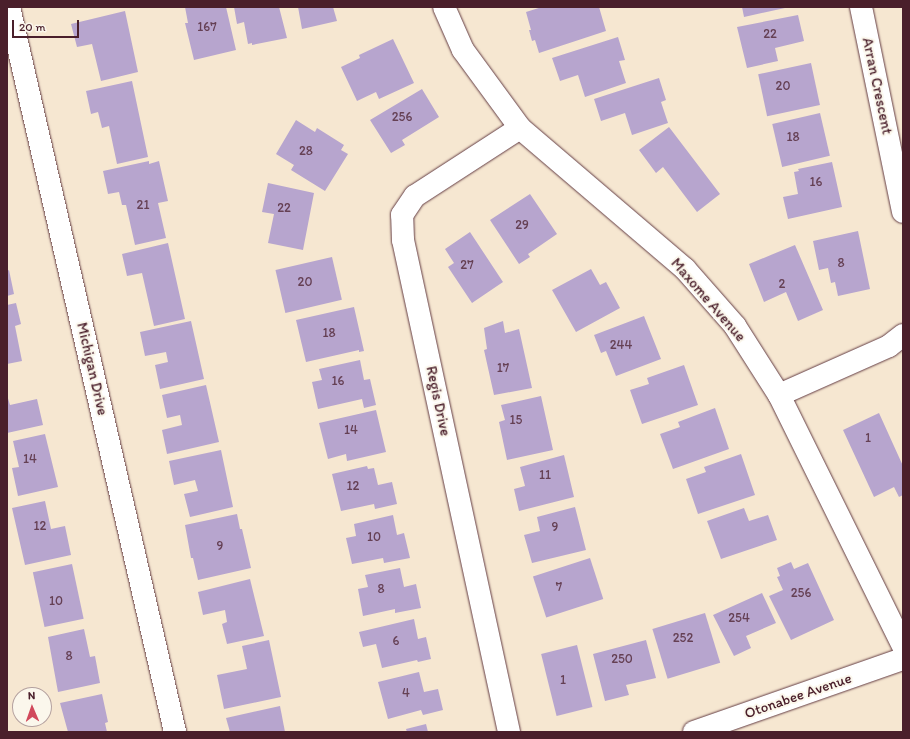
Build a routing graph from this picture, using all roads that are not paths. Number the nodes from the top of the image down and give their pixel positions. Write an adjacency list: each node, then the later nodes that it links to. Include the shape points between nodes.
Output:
1 (9, 7): 10 (street, Michigan Drive)
2 (444, 7): 4 (street, Maxome Avenue, via 463,50)
3 (861, 7): 5 (street, Arran Crescent)
4 (520, 128): 7 (street, Maxome Avenue, via 685,269 735,326); 11 (street, Regis Drive, via 415,196 402,215 403,240)
5 (903, 212)
6 (903, 335): 7 (street, via 889,346)
7 (779, 395): 8 (street, Maxome Avenue)
8 (903, 646)
9 (903, 659): 12 (street, Otonabee Avenue)
10 (175, 732)
11 (510, 732)
12 (694, 732)

